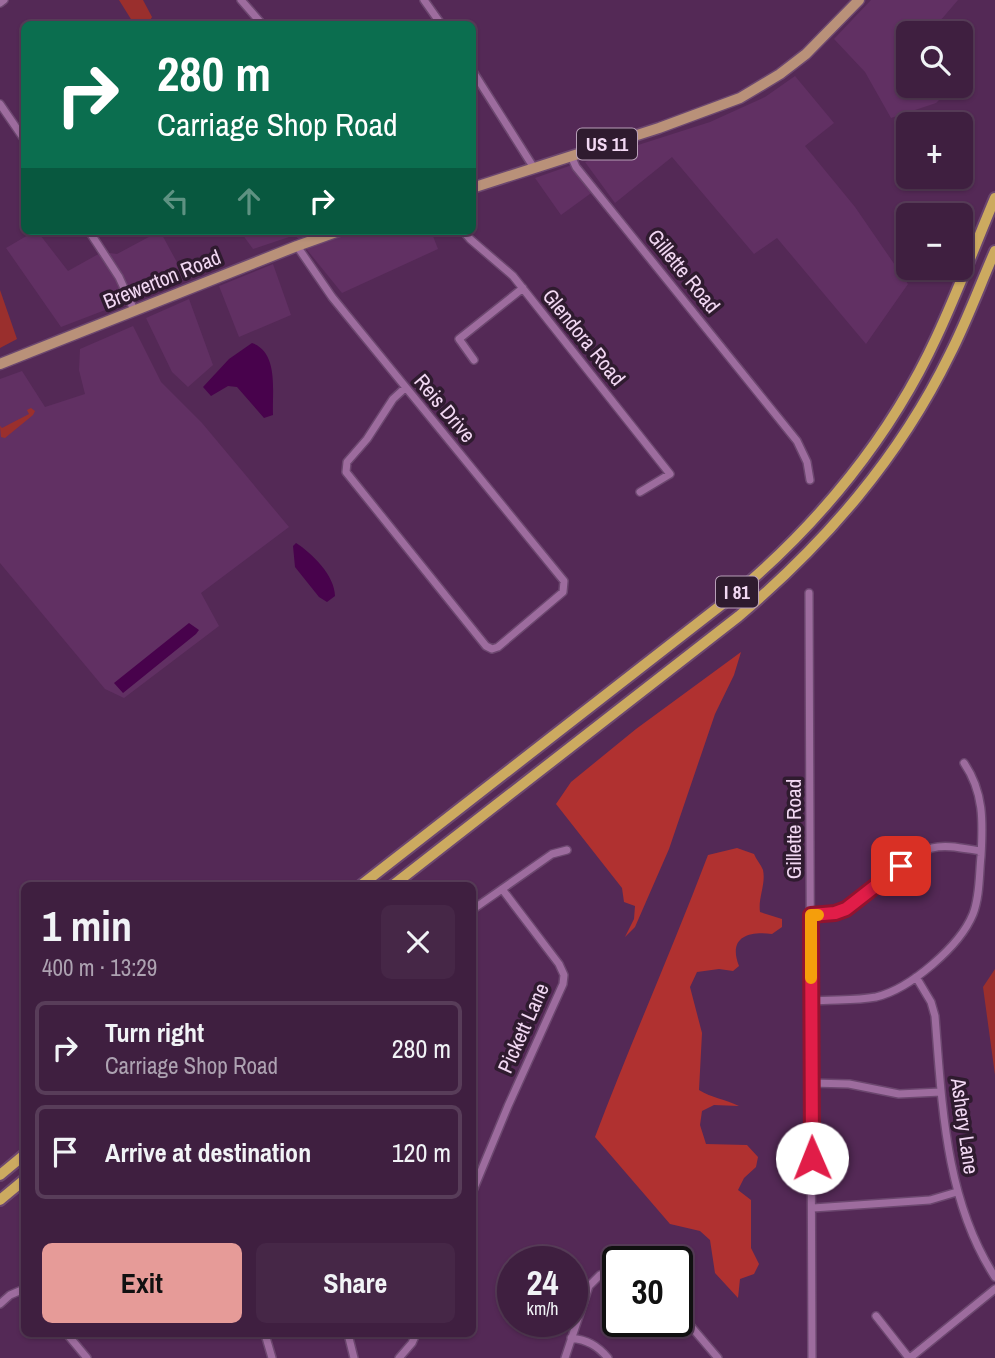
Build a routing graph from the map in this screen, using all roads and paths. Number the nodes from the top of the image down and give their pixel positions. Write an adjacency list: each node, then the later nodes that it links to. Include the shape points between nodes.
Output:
1 (241, 0): 4 (street)
2 (424, 0): 5 (street)
3 (859, 0): 9 (main road, US 11, via 806,54 740,98)
4 (259, 21)
5 (439, 21)
6 (476, 76): 10 (street)
7 (0, 104): 8 (street)
8 (21, 135)
9 (571, 156): 10 (main road, US 11); 23 (street, Gillette Road, via 797,441)
10 (534, 168): 11 (main road, US 11)
11 (476, 187)
12 (995, 198): 29 (highway, I 81, via 920,370 875,443 811,523 734,595)
13 (92, 235): 19 (street)
14 (328, 235): 16 (main road, Brewerton Road)
15 (467, 235): 18 (street, Glendora Road)
16 (297, 246): 19 (main road, Brewerton Road); 22 (street, Reis Drive, via 332,298)
17 (995, 251): 30 (highway, I 81, via 926,400 860,496 815,547 739,616)
18 (523, 288): 20 (street, via 459,339); 24 (street, Glendora Road, via 670,474)
19 (134, 310): 21 (main road, Brewerton Road)
20 (474, 360)
21 (0, 364)
22 (405, 388): 22 (street, Reis Drive, via 347,462 346,472 492,649 505,643 565,587)
23 (810, 481)
24 (640, 492)
25 (810, 593): 33 (street, Gillette Road)
26 (964, 763): 28 (street, via 979,794)
27 (567, 850): 31 (street, via 552,854)
28 (981, 851): 33 (street, via 933,848 921,852 846,909); 34 (street, via 972,916 958,939)
29 (365, 882)
30 (397, 882)
31 (502, 889): 32 (street); 41 (street, Pickett Lane, via 564,975)
32 (476, 907)
33 (811, 915): 35 (street, Gillette Road)
34 (916, 977): 35 (street, via 875,997); 37 (street, Ashery Lane, via 934,1008)
35 (811, 1001): 36 (street, Gillette Road)
36 (812, 1083): 37 (street, via 849,1084 899,1094); 44 (street, Gillette Road)
37 (941, 1092): 42 (street, Ashery Lane)
38 (21, 1158): 39 (highway)
39 (0, 1175)
40 (21, 1182): 43 (highway)
41 (476, 1183)
42 (957, 1192): 44 (street, via 930,1200); 46 (street, Ashery Lane, via 976,1243)
43 (0, 1200)
44 (813, 1208): 64 (street, Gillette Road)
45 (602, 1274): 56 (street, via 592,1281)
46 (995, 1276)
47 (995, 1289): 65 (street)
48 (21, 1290): 49 (street)
49 (0, 1304)
50 (876, 1316): 65 (street)
51 (693, 1329): 63 (street)
52 (70, 1337): 57 (street)
53 (266, 1337): 58 (street)
54 (349, 1337): 59 (street)
55 (415, 1337): 60 (street)
56 (571, 1339): 61 (street); 62 (street, via 596,1346)
57 (87, 1358)
58 (272, 1358)
59 (354, 1358)
60 (399, 1358)
61 (565, 1358)
62 (608, 1358)
63 (718, 1358)
64 (812, 1358)
65 (909, 1358)

